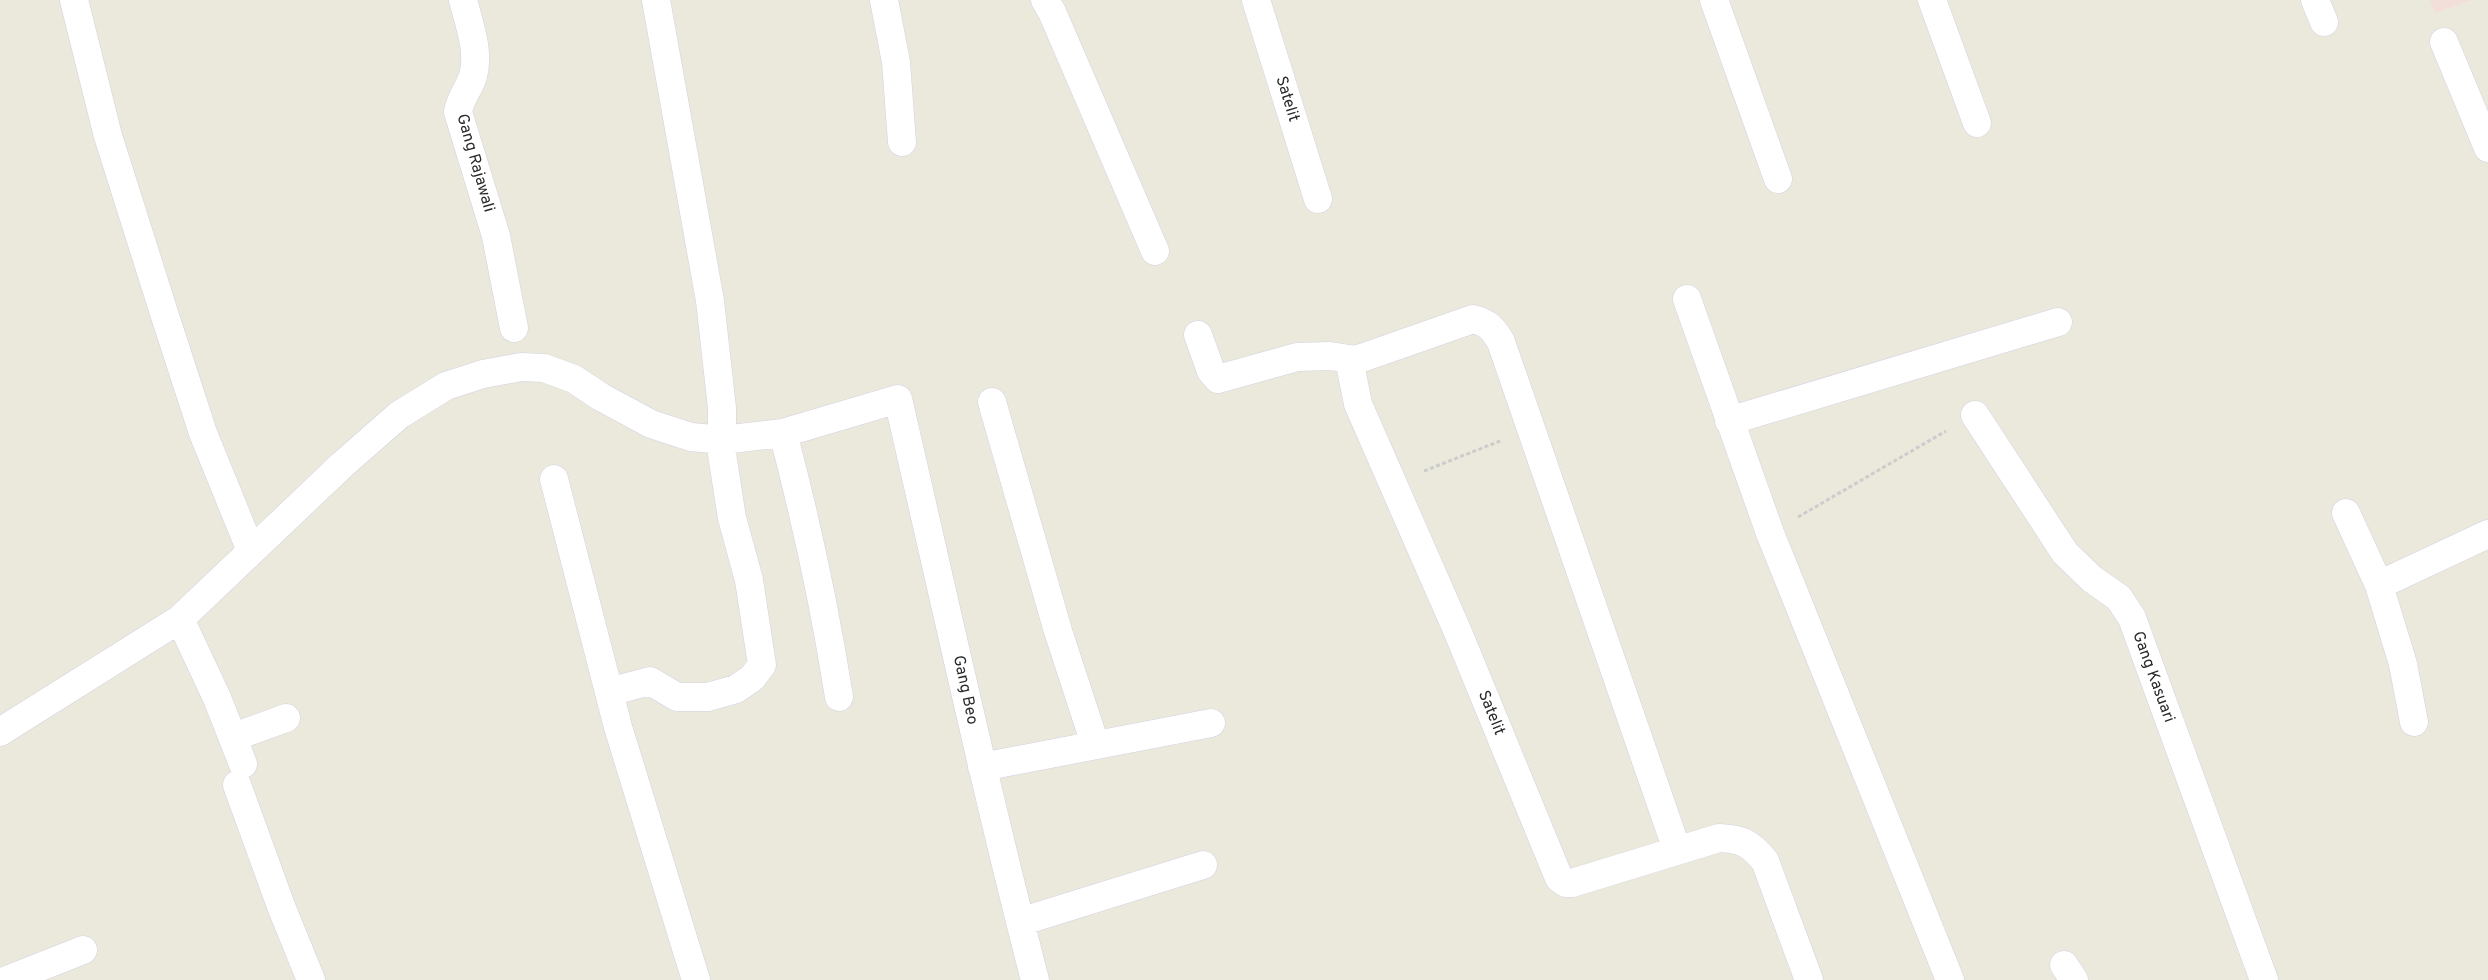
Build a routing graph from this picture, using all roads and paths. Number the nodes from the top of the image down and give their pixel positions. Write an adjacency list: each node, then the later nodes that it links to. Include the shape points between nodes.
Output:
1 (74, 0): 32 (street, via 108,136 165,316 203,433)
2 (463, 0): 18 (street, Gang Rajawali, via 475,52 475,66 458,112 496,236)
3 (656, 0): 26 (street, via 710,301)
4 (884, 0): 11 (street, via 896,62)
5 (1045, 0): 15 (street)
6 (1256, 0): 14 (street, Satelit)
7 (1714, 0): 13 (street)
8 (1932, 0): 10 (street)
9 (2444, 42): 12 (street)
10 (1977, 123)
11 (902, 142)
12 (2488, 148)
13 (1778, 179)
14 (1318, 199)
15 (1155, 251)
16 (1687, 299): 23 (street)
17 (2058, 322): 23 (street)
18 (514, 328)
19 (1198, 335): 20 (street, via 1211,371 1218,379 1297,357 1330,356)
20 (1356, 360): 24 (street, via 1473,319 1487,323 1501,342); 28 (street, Satelit, via 1351,369 1358,404)
21 (992, 402): 42 (street, via 1058,630)
22 (1975, 415): 30 (path); 54 (street, Gang Kasuari, via 2065,553 2092,580 2119,598 2132,618)
23 (1730, 421): 30 (street)
24 (1530, 428): 28 (path); 44 (street)
25 (783, 433): 26 (street); 36 (street, via 828,630); 43 (street, Gang Beo, via 898,399)
26 (723, 440): 32 (street, via 691,438 651,424 557,371 522,367 483,374 446,386 399,415); 35 (street, via 732,518 749,580 762,665 752,678 736,689 708,697 677,697 650,681)
27 (554, 479): 35 (street)
28 (1394, 483): 44 (street, Satelit, via 1559,878 1566,883 1581,881)
29 (2346, 513): 33 (street)
30 (1770, 534): 53 (street)
31 (2488, 534): 33 (street)
32 (251, 551): 34 (street)
33 (2379, 586): 38 (street, via 2403,664)
34 (180, 619): 40 (street); 41 (street)
35 (608, 692): 50 (street)
36 (839, 697)
37 (286, 718): 41 (street)
38 (2414, 722)
39 (1211, 724): 42 (street)
40 (0, 732)
41 (234, 737): 49 (street, via 240,775 281,906)
42 (1095, 744): 43 (street)
43 (982, 767): 46 (street, Gang Beo)
44 (1677, 850): 52 (street, Satelit, via 1719,838 1738,839 1754,848 1765,861)
45 (1203, 865): 46 (street)
46 (1020, 922): 51 (street, Gang Beo)
47 (83, 950): 48 (street)
48 (7, 980)
49 (311, 980)
50 (696, 980)
51 (1035, 980)
52 (1809, 980)
53 (1950, 980)
54 (2264, 980)

